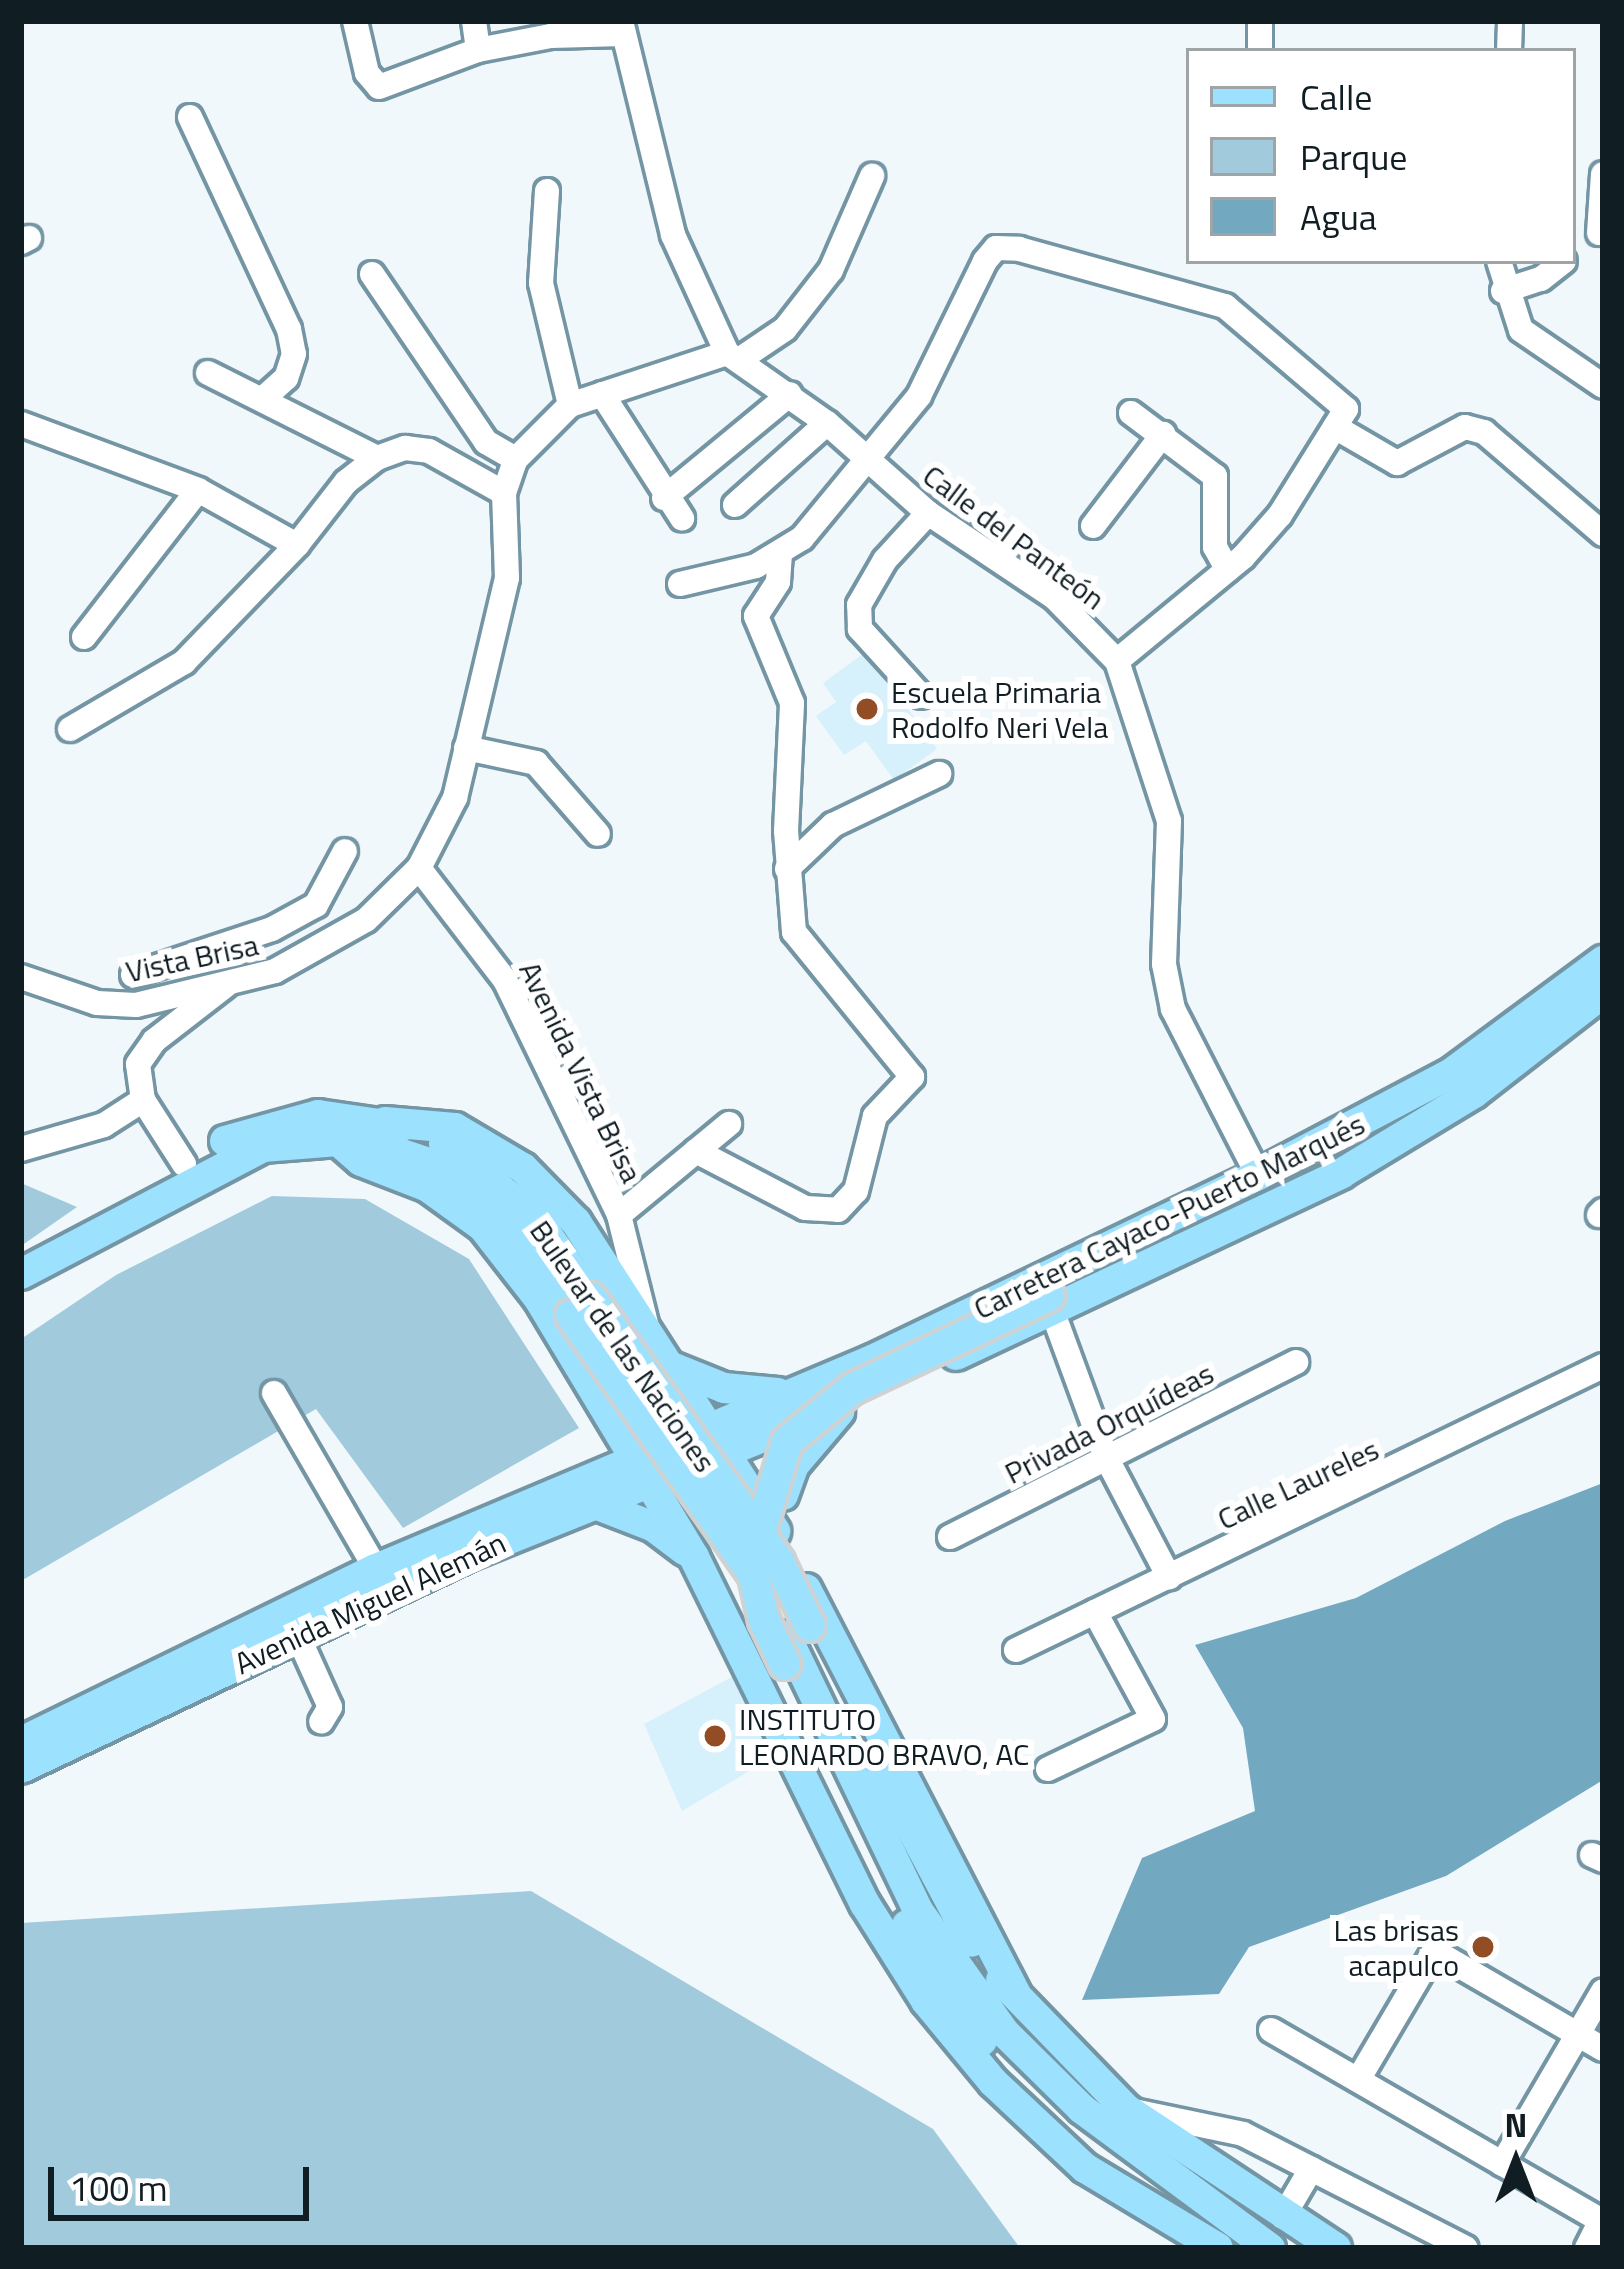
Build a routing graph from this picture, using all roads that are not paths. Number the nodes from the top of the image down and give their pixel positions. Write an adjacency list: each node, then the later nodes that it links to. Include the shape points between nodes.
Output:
1 (355, 21): 4 (street, via 368,73 380,87)
2 (474, 21): 4 (street)
3 (622, 28): 4 (street); 15 (street, via 673,235)
4 (478, 50)
5 (190, 117): 20 (street, via 290,329 290,366)
6 (1603, 174): 9 (street)
7 (872, 176): 15 (street, via 831,270 785,329)
8 (547, 191): 21 (street, via 541,284)
9 (1601, 232): 10 (street)
10 (1576, 252)
11 (1499, 264): 14 (street)
12 (1558, 264): 14 (street)
13 (372, 274): 28 (street, via 486,442)
14 (1503, 291): 17 (street, via 1521,329)
15 (733, 356): 18 (street); 19 (street, Calle del Panteón)
16 (208, 373): 20 (street)
17 (1603, 386)
18 (602, 394): 21 (street); 32 (street)
19 (790, 394): 25 (street, Calle del Panteón); 32 (street)
20 (263, 399): 27 (street)
21 (570, 405): 28 (street)
22 (1131, 412): 26 (street)
23 (1341, 418): 29 (street, via 1225,306 996,248 931,376); 37 (street, via 1397,463 1465,427 1484,432); 40 (street, via 1280,515)
24 (21, 424): 30 (street)
25 (827, 424): 29 (street, Calle del Panteón); 33 (street)
26 (1163, 434): 36 (street); 40 (street, via 1215,476 1215,547)
27 (376, 458): 31 (street, via 405,448 446,458); 38 (street, via 346,482)
28 (517, 459): 31 (street)
29 (870, 462): 34 (street, Calle del Panteón); 39 (street)
30 (198, 490): 38 (street); 42 (street)
31 (504, 493): 46 (street, via 507,578)
32 (664, 497): 35 (street)
33 (735, 505)
34 (928, 513): 43 (street, Calle del Panteón, via 1054,597); 44 (street, via 885,560 859,605 860,629)
35 (682, 518)
36 (1093, 526)
37 (1603, 534)
38 (298, 545): 45 (street, via 184,662)
39 (780, 554): 41 (street); 51 (street, via 778,582 756,616 792,703)
40 (1228, 570): 43 (street)
41 (680, 584)
42 (84, 637)
43 (1117, 661): 67 (street, Calle del Panteón, via 1168,821 1164,964 1173,1010)
44 (921, 696)
45 (70, 729)
46 (466, 748): 48 (street, via 536,763); 50 (street, via 454,797)
47 (939, 775): 51 (street, via 833,825)
48 (598, 834)
49 (346, 851): 52 (street, via 316,905)
50 (419, 868): 54 (street, Vista Brisa, via 366,920); 68 (street, Avenida Vista Brisa, via 505,980)
51 (787, 869): 65 (street, via 794,932 912,1077 875,1116 856,1191 838,1210 805,1208)
52 (272, 929): 54 (street); 55 (street)
53 (1603, 961): 60 (main road, Carretera Cayaco-Puerto Marqués, via 1453,1072)
54 (288, 965): 57 (street, Vista Brisa)
55 (133, 975)
56 (21, 977): 57 (street, Vista Brisa, via 80,999 136,1005)
57 (237, 978): 59 (street, via 154,1041 138,1064)
58 (1603, 993): 72 (main road, Carretera Cayaco-Puerto Marqués, via 1474,1093 1342,1173)
59 (143, 1100): 64 (street, via 104,1125); 66 (street)
60 (1374, 1117): 67 (main road, Carretera Cayaco-Puerto Marqués); 72 (main road, via 1312,1171)
61 (385, 1122): 66 (main road, Bulevar de las Naciones, via 318,1115 261,1125); 69 (main road, Bulevar de las Naciones, via 458,1149); 73 (main road, via 455,1128 523,1168 576,1222)
62 (729, 1124): 65 (street)
63 (338, 1141): 69 (main road, Bulevar de las Naciones, via 450,1171); 70 (main road, Bulevar de las Naciones, via 263,1147 132,1218); 78 (main road, via 361,1161 428,1187 483,1227)
64 (21, 1149)
65 (696, 1150): 68 (street)
66 (184, 1164): 70 (main road, Bulevar de las Naciones, via 118,1204)
67 (1258, 1174): 77 (main road, Carretera Cayaco-Puerto Marqués, via 872,1360)
68 (619, 1215): 73 (street, Avenida Vista Brisa)
69 (527, 1224): 97 (main road, Bulevar de las Naciones, bridge, via 779,1562 944,1901); 105 (main road, Bulevar de las Naciones, bridge, via 757,1579 919,1912 1005,2033 1082,2109)
70 (103, 1225): 71 (main road)
71 (21, 1274)
72 (1051, 1304): 79 (main road, Carretera Cayaco-Puerto Marqués); 81 (street); 105 (main road, bridge, via 851,1389 787,1442 751,1563 785,1664 915,1939 977,2035 1046,2108 1136,2178)
73 (658, 1353): 77 (main road, via 724,1388); 80 (main road)
74 (1296, 1362): 81 (street, Privada Orquídeas)
75 (1603, 1366): 88 (street, Calle Laureles)
76 (274, 1393): 87 (street)
77 (784, 1394): 80 (main road, Carretera Cayaco-Puerto Marqués)
78 (598, 1395): 82 (main road); 83 (main road, via 605,1454)
79 (849, 1402): 80 (main road, Carretera Cayaco-Puerto Marqués); 84 (main road, via 794,1465)
80 (718, 1439): 82 (main road, Avenida Miguel Alemán); 84 (main road)
81 (1106, 1457): 85 (street, Privada Orquídeas); 88 (street)
82 (643, 1471): 83 (main road, Avenida Miguel Alemán); 86 (main road)
83 (586, 1495): 86 (main road, via 654,1527); 87 (main road, Avenida Miguel Alemán); 90 (main road, Avenida Miguel Alemán)
84 (778, 1537): 97 (main road)
85 (950, 1537)
86 (694, 1557): 109 (main road, via 866,1904 926,2001 993,2082 1085,2168)
87 (376, 1569): 93 (main road, Avenida Miguel Alemán)
88 (1169, 1577): 89 (street, Calle Laureles)
89 (1095, 1612): 91 (street, Calle Laureles); 95 (street, via 1153,1719)
90 (297, 1634): 92 (street, via 330,1707); 94 (main road, Avenida Miguel Alemán)
91 (1016, 1650)
92 (321, 1722)
93 (21, 1742)
94 (21, 1768)
95 (1048, 1769)
96 (1603, 1991): 99 (street)
97 (1016, 1994): 102 (main road, Bulevar de las Naciones)
98 (1271, 2030): 101 (street)
99 (1578, 2034): 100 (street); 101 (street, via 1435,1951); 103 (street)
100 (1603, 2049)
101 (1358, 2080): 103 (street)
102 (1126, 2109): 104 (street, via 1243,2134); 106 (main road, Bulevar de las Naciones)
103 (1502, 2164): 107 (street)
104 (1311, 2169): 106 (street); 108 (street)
105 (1178, 2185): 110 (main road, Bulevar de las Naciones)
106 (1283, 2217): 111 (main road, Bulevar de las Naciones)
107 (1602, 2222): 112 (street)
108 (1462, 2247)
109 (1218, 2248)
110 (1270, 2248)
111 (1336, 2248)
112 (1587, 2248)

